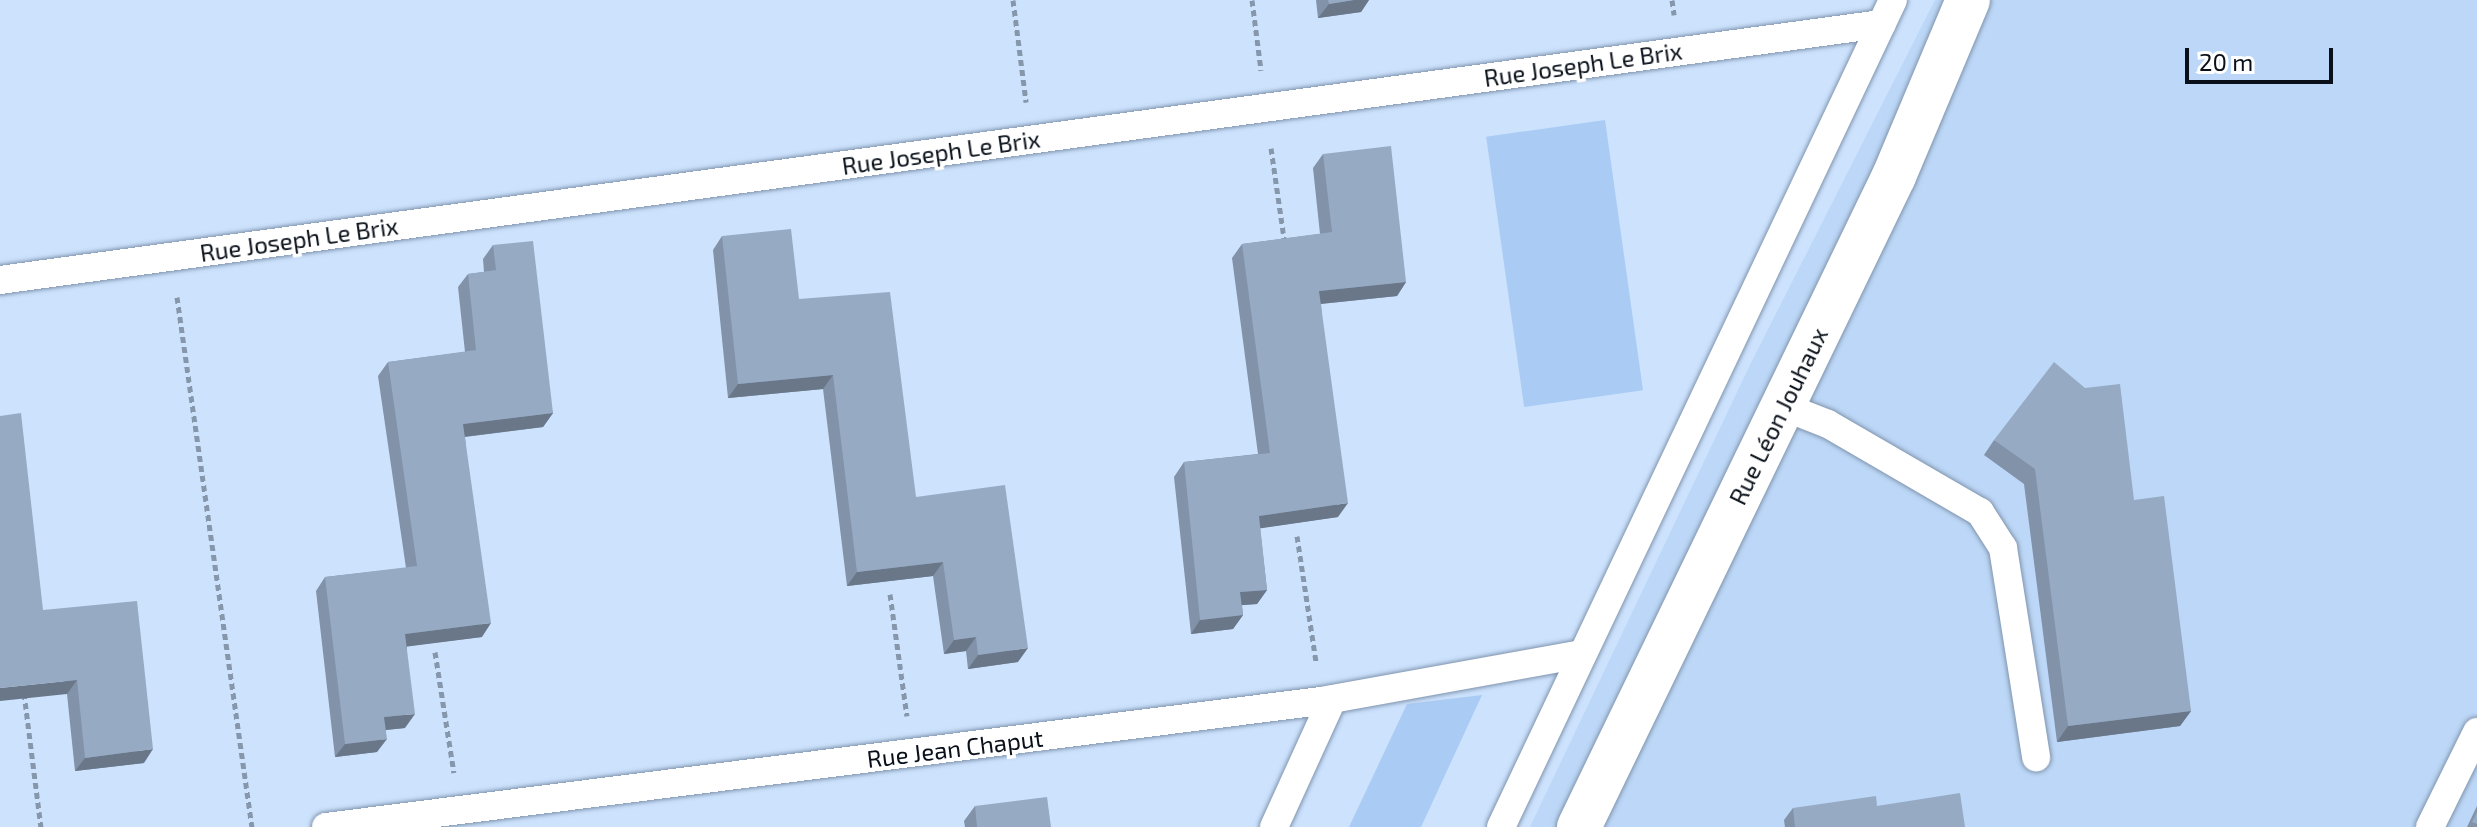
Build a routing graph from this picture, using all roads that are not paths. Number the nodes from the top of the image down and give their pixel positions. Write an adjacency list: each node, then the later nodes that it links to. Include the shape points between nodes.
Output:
1 (1968, 0): 4 (street, Rue Léon Jouhaux, via 1894,176)
2 (1887, 12): 3 (lane, Rue Joseph Le Brix, via 1265,107); 5 (lane)
3 (0, 280)
4 (1782, 406): 8 (lane, via 1828,424 1980,512 2003,548); 12 (street, Rue Léon Jouhaux)
5 (1582, 654): 6 (lane, Rue Jean Chaput); 11 (lane)
6 (1327, 700): 9 (lane, Rue Jean Chaput); 10 (lane)
7 (2477, 732): 13 (lane)
8 (2036, 757)
9 (326, 827)
10 (1274, 827)
11 (1501, 827)
12 (1579, 827)
13 (2430, 827)

